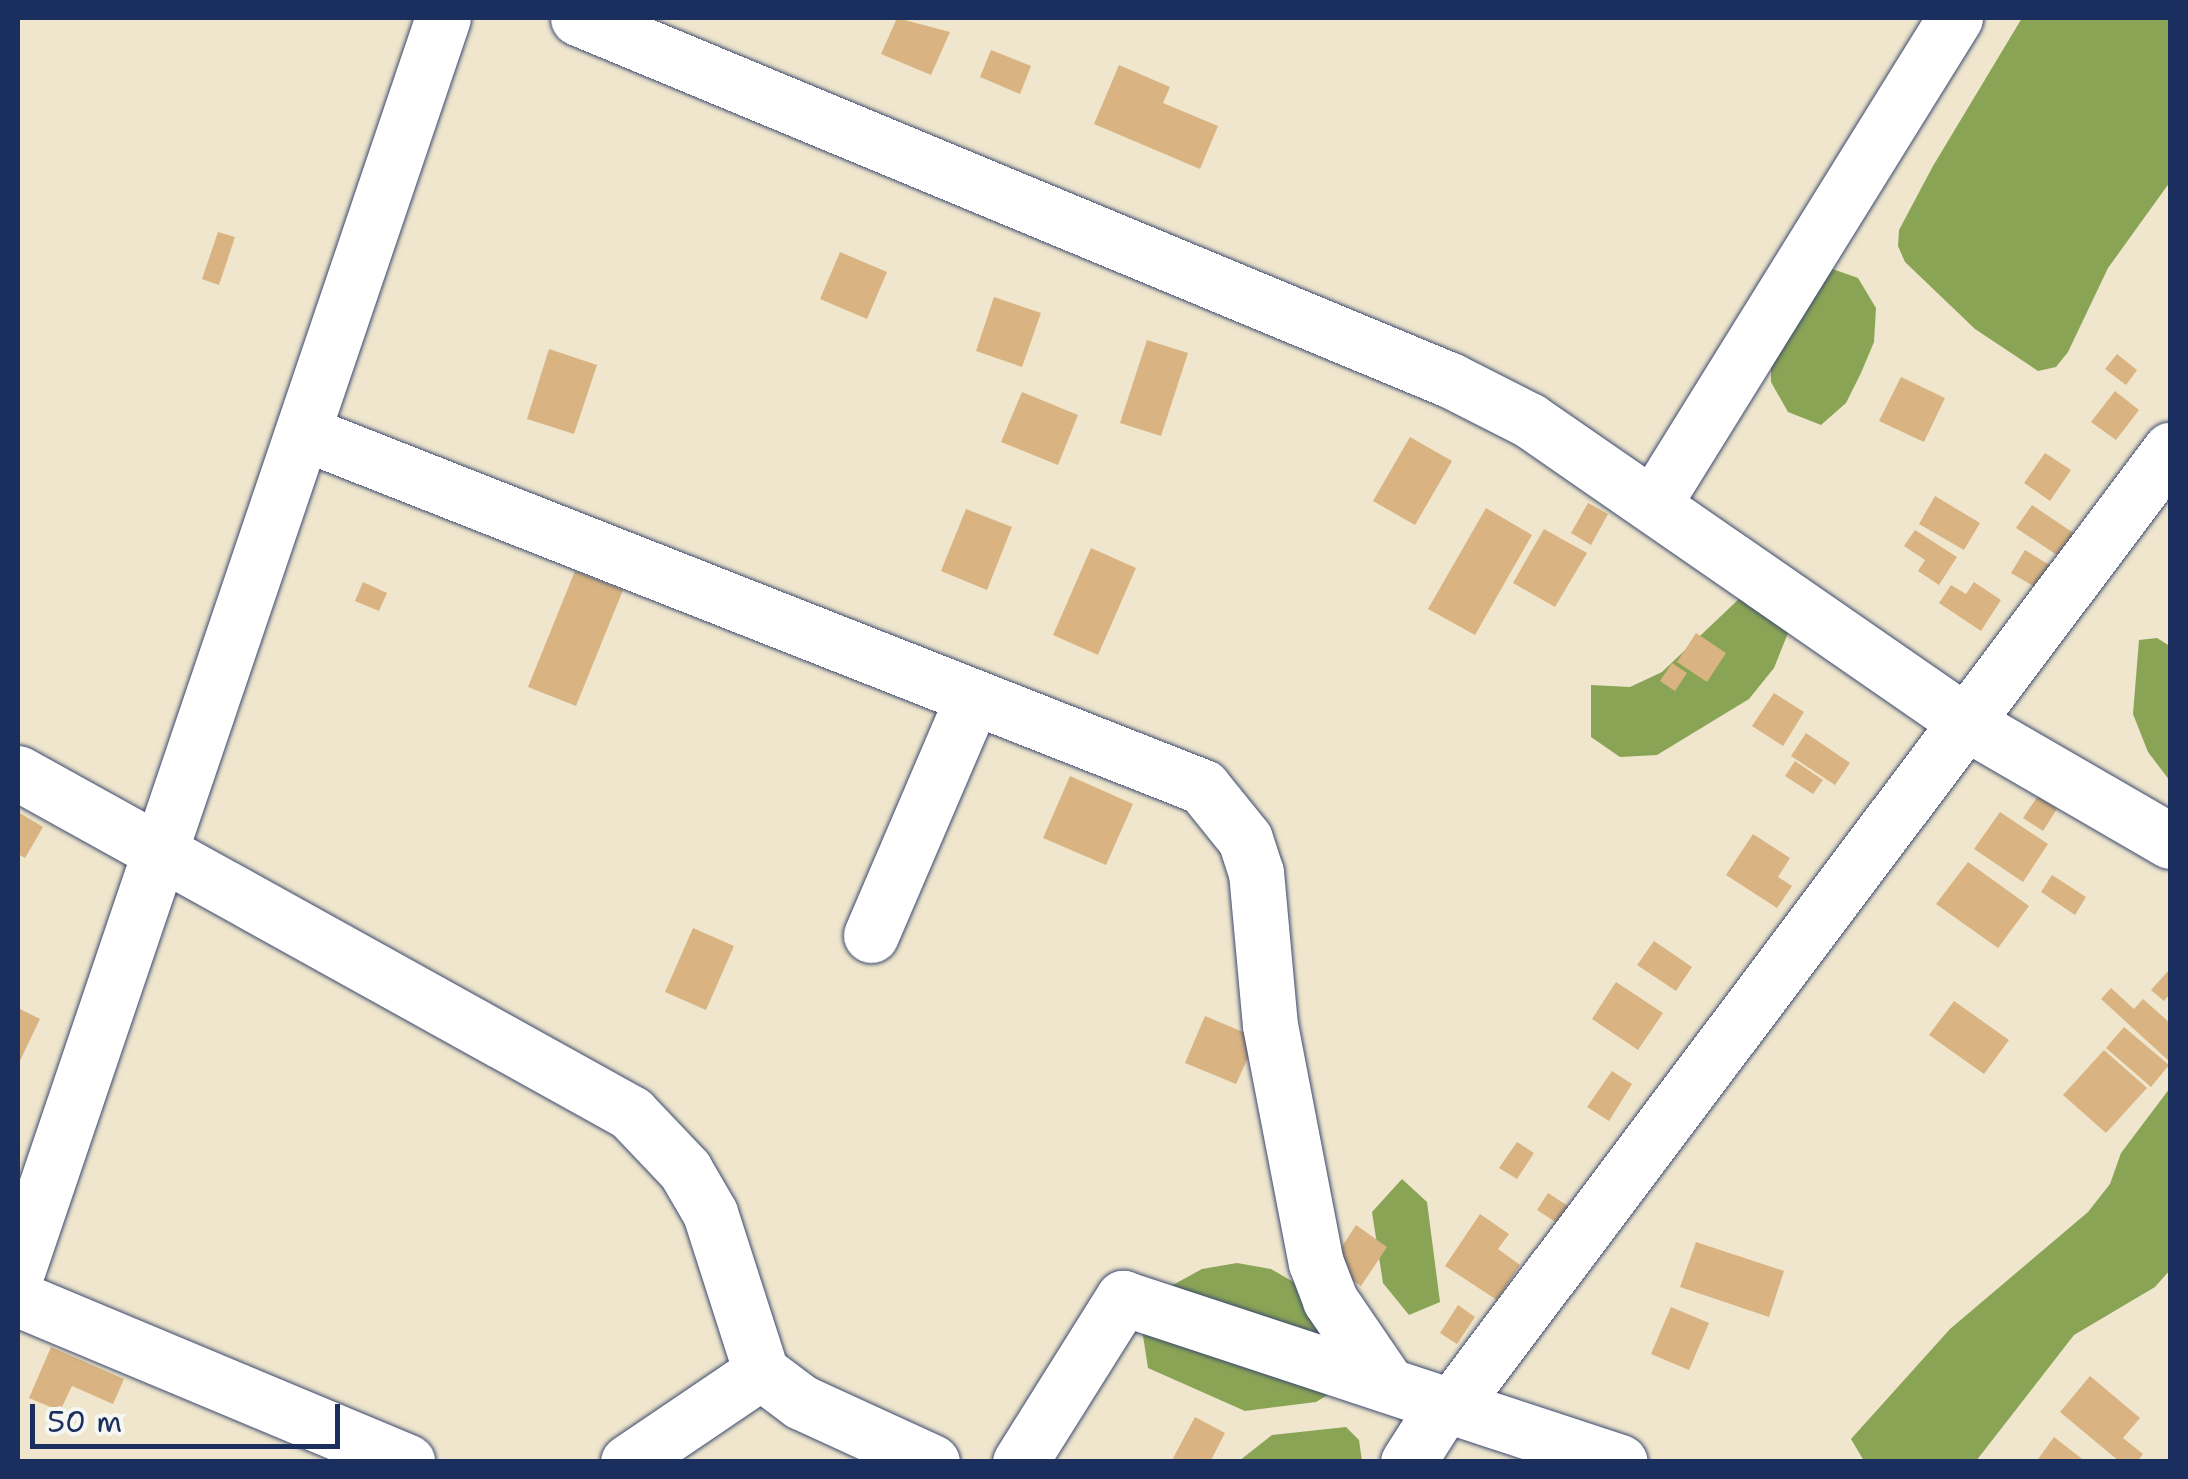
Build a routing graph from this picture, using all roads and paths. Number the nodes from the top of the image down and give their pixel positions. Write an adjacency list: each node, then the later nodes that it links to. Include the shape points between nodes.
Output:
1 (444, 18): 4 (street)
2 (578, 18): 6 (street, via 1450,380 1528,420)
3 (1955, 18): 6 (street)
4 (304, 433): 7 (street); 10 (street)
5 (2170, 450): 8 (street)
6 (1654, 504): 8 (street)
7 (973, 697): 12 (street); 16 (street, via 1188,781 1228,812 1256,872 1270,1025 1309,1238 1330,1300)
8 (1970, 725): 11 (street); 17 (street)
9 (18, 772): 10 (street)
10 (170, 834): 13 (street); 15 (street, via 631,1113 685,1170 710,1213)
11 (2170, 841)
12 (871, 935)
13 (18, 1269)
14 (18, 1299): 18 (street)
15 (761, 1372): 20 (street); 21 (street, via 801,1402)
16 (1388, 1385): 17 (street); 22 (street, via 1123,1298)
17 (1448, 1405): 23 (street); 24 (street)
18 (312, 1444): 19 (street)
19 (408, 1462)
20 (628, 1462)
21 (932, 1462)
22 (1020, 1462)
23 (1408, 1462)
24 (1620, 1462)

